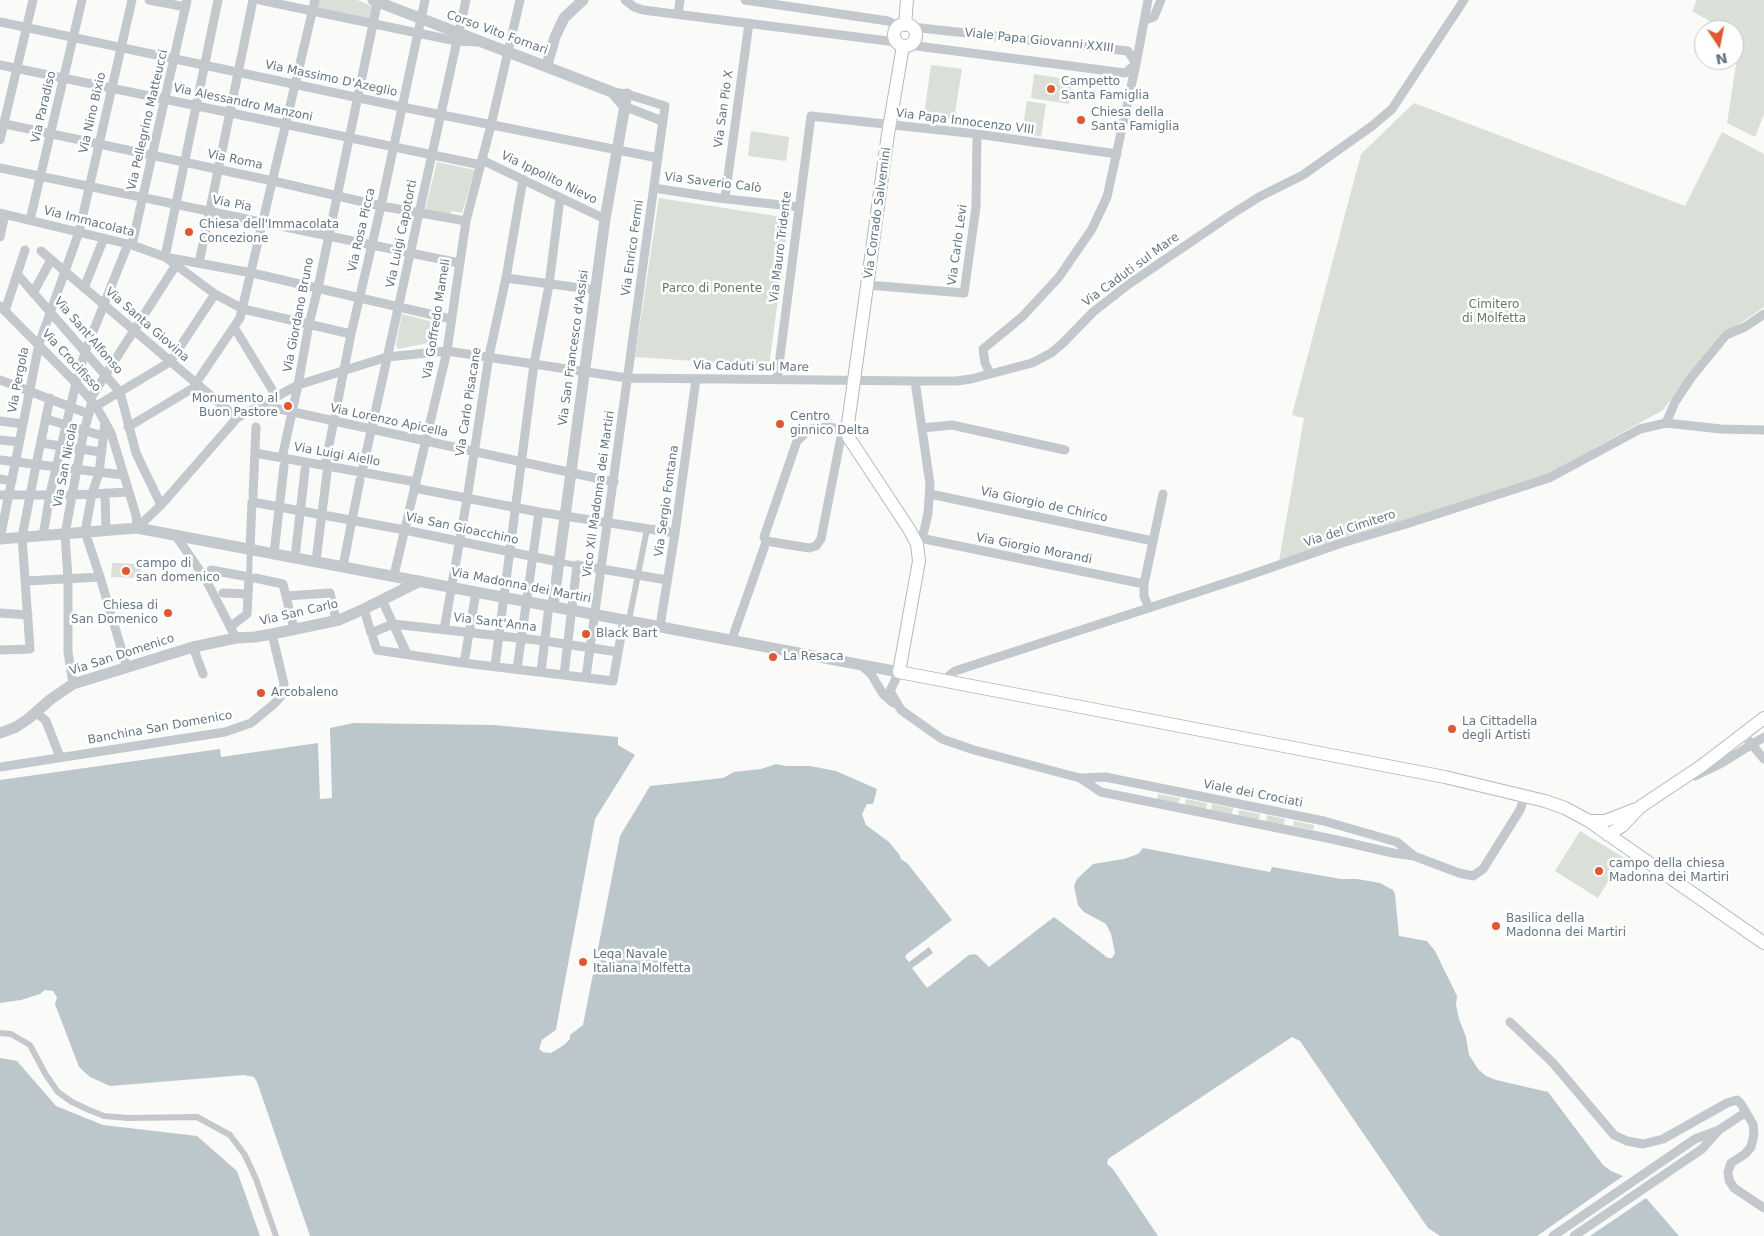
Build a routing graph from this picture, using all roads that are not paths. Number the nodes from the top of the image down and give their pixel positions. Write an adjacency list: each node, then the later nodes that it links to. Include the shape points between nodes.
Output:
1 (33, 0): 29 (street)
2 (82, 0): 31 (street, Via Paradiso)
3 (132, 0): 34 (street, Via Nino Bixio)
4 (149, 0): 21 (street)
5 (218, 0): 39 (street)
6 (253, 0): 42 (street)
7 (260, 0): 22 (street)
8 (315, 0): 22 (street)
9 (425, 0): 24 (street, Via Rosa Picca)
10 (466, 0): 32 (street, Via Luigi Capotorti)
11 (520, 0): 35 (street, Via Goffredo Mameli)
12 (583, 0): 40 (street, via 564,18 554,37)
13 (625, 0): 23 (street, Viale Papa Giovanni XXIII, via 643,10)
14 (680, 0): 23 (street)
15 (745, 0): 20 (street, Viale Papa Giovanni XXIII)
16 (907, 0): 28 (main road)
17 (1464, 0): 142 (street, Via Caduti sul Mare, via 1392,108 1372,126 1312,169 1259,197 1129,284 1093,312 1051,353 1032,363)
18 (376, 1): 24 (street, Corso Vito Fornari); 27 (street, Via Giordano Bruno)
19 (1152, 1): 37 (street); 37 (street, via 1154,17 1148,19)
20 (774, 2): 28 (street, Viale Papa Giovanni XXIII)
21 (186, 4): 36 (street, Via Pellegrino Matteucci)
22 (312, 11): 27 (street); 44 (street)
23 (678, 14): 26 (street, Viale Papa Giovanni XXIII)
24 (421, 18): 30 (street, Via Rosa Picca); 32 (street, Corso Vito Fornari)
25 (0, 22): 29 (street, Via Massimo D'Azeglio)
26 (749, 23): 33 (street, Viale Papa Giovanni XXIII); 85 (street, Via San Pio X)
27 (373, 24): 30 (street); 48 (street, Via Giordano Bruno)
28 (905, 26): 33 (main road, via 894,33); 33 (main road, via 914,30 915,37); 37 (street, Viale Papa Giovanni XXIII, via 1128,51)
29 (27, 28): 31 (street, Via Massimo D'Azeglio); 41 (street)
30 (418, 33): 32 (street); 53 (street, Via Rosa Picca)
31 (74, 37): 34 (street, Via Massimo D'Azeglio); 43 (street, Via Paradiso)
32 (457, 37): 35 (street, Corso Vito Fornari); 55 (street, Via Luigi Capotorti)
33 (903, 44): 37 (street, Viale Papa Giovanni XXIII, via 1125,73); 61 (main road, Via Corrado Salvemini)
34 (121, 48): 36 (street, Via Massimo D'Azeglio); 45 (street, Via Nino Bixio)
35 (508, 52): 40 (street, Corso Vito Fornari); 60 (street, Via Goffredo Mameli)
36 (174, 59): 39 (street, Via Massimo D'Azeglio); 49 (street, Via Pellegrino Matteucci)
37 (1136, 64): 70 (street)
38 (0, 65): 41 (street, Via Alessandro Manzoni)
39 (205, 65): 42 (street, Via Massimo D'Azeglio); 50 (street)
40 (547, 65): 46 (street, Corso Vito Fornari)
41 (18, 68): 43 (street, Via Alessandro Manzoni); 59 (street)
42 (239, 72): 44 (street, Via Massimo D'Azeglio); 54 (street)
43 (64, 78): 45 (street, Via Alessandro Manzoni); 62 (street, Via Paradiso)
44 (296, 84): 48 (street, Via Massimo D'Azeglio); 58 (street)
45 (112, 88): 49 (street, Via Alessandro Manzoni); 66 (street, Via Nino Bixio)
46 (612, 92): 47 (street, Corso Vito Fornari); 51 (street, Corso Vito Fornari)
47 (626, 94): 51 (street, Via San Francesco d'Assisi); 52 (street, Corso Vito Fornari)
48 (358, 97): 53 (street, Via Massimo D'Azeglio); 64 (street, Via Giordano Bruno)
49 (164, 99): 50 (street, Via Alessandro Manzoni); 71 (street, Via Pellegrino Matteucci)
50 (196, 106): 54 (street, Via Alessandro Manzoni); 73 (street)
51 (624, 106): 57 (street, Corso Vito Fornari); 68 (street, Via San Francesco d'Assisi)
52 (664, 106): 57 (street, Via Enrico Fermi)
53 (402, 107): 55 (street, Via Massimo D'Azeglio); 67 (street, Via Rosa Picca)
54 (230, 113): 58 (street, Via Alessandro Manzoni); 76 (street)
55 (440, 114): 60 (street, Via Massimo D'Azeglio); 69 (street, Via Luigi Capotorti)
56 (810, 116): 61 (street, Via Papa Innocenzo VIII); 88 (street, Via Mauro Tridente)
57 (662, 121): 72 (street, Via Enrico Fermi)
58 (286, 123): 64 (street, Via Alessandro Manzoni); 79 (street)
59 (2, 124): 62 (street, Via Roma); 65 (street)
60 (491, 125): 68 (street, Via Massimo D'Azeglio); 74 (street, Via Goffredo Mameli)
61 (890, 125): 63 (street, Via Papa Innocenzo VIII); 115 (main road, Via Corrado Salvemini)
62 (51, 134): 66 (street, Via Roma); 77 (street, Via Paradiso)
63 (977, 134): 70 (street, Via Papa Innocenzo VIII); 115 (street, Via Carlo Levi, via 976,207 964,293)
64 (349, 138): 67 (street, Via Alessandro Manzoni); 82 (street, Via Giordano Bruno)
65 (0, 140)
66 (100, 144): 71 (street, Via Roma); 80 (street, Via Nino Bixio)
67 (393, 148): 69 (street, Via Alessandro Manzoni); 87 (street, Via Rosa Picca)
68 (616, 151): 72 (street, Via Massimo D'Azeglio); 92 (street, Via San Francesco d'Assisi)
69 (432, 154): 74 (street, Via Alessandro Manzoni); 90 (street, Via Luigi Capotorti)
70 (1117, 154): 142 (street, via 1107,197 1087,237 1041,297 983,349)
71 (152, 155): 73 (street, Via Roma); 83 (street, Via Pellegrino Matteucci)
72 (658, 158): 81 (street, Via Enrico Fermi)
73 (185, 162): 76 (street, Via Roma); 86 (street)
74 (481, 162): 78 (street, Via Ippolito Nievo); 94 (street, Via Goffredo Mameli)
75 (0, 168): 77 (street, Via Pia)
76 (219, 170): 79 (street, Via Roma); 89 (street)
77 (41, 177): 80 (street, Via Pia); 93 (street, Via Paradiso)
78 (523, 179): 84 (street, Via Ippolito Nievo); 113 (street, Via Carlo Pisacane)
79 (273, 181): 82 (street, Via Roma); 95 (street)
80 (89, 187): 83 (street, Via Pia); 96 (street, Via Nino Bixio)
81 (654, 188): 85 (street, Via Saverio Calò); 144 (street, Via Enrico Fermi)
82 (338, 196): 87 (street, Via Roma); 98 (street, Via Giordano Bruno)
83 (143, 198): 86 (street, Via Pia); 100 (street, Via Pellegrino Matteucci)
84 (560, 198): 92 (street, Via Ippolito Nievo); 114 (street)
85 (725, 198): 88 (street, Via Saverio Calò)
86 (176, 205): 89 (street, Via Pia); 105 (street)
87 (381, 206): 90 (street, Via Roma); 101 (street, Via Rosa Picca)
88 (799, 207): 147 (street, Via Mauro Tridente)
89 (209, 212): 95 (street, Via Pia); 107 (street)
90 (420, 213): 94 (street, Via Roma); 104 (street, Via Luigi Capotorti)
91 (2, 214): 93 (street, Via Immacolata); 97 (street)
92 (605, 219): 118 (street, Via San Francesco d'Assisi)
93 (30, 220): 96 (street, Via Immacolata)
94 (466, 221): 108 (street, Via Goffredo Mameli)
95 (264, 223): 98 (street, Via Pia); 111 (street)
96 (79, 232): 99 (street, Via Immacolata); 110 (street, Via Nino Bixio)
97 (0, 237)
98 (328, 237): 101 (street, Via Pia); 117 (street, Via Giordano Bruno)
99 (104, 238): 100 (street, Via Immacolata); 116 (street)
100 (130, 244): 105 (street, Via Immacolata); 122 (street, Via Pellegrino Matteucci)
101 (371, 245): 104 (street, Via Pia); 121 (street, Via Rosa Picca)
102 (25, 250): 112 (street)
103 (41, 251): 106 (street, Via Santa Giovina)
104 (411, 253): 108 (street, Via Pia); 123 (street, Via Luigi Capotorti)
105 (165, 257): 107 (street, Via Immacolata); 109 (street, Via Immacolata)
106 (51, 260): 110 (street, Via Santa Giovina); 119 (street)
107 (199, 263): 111 (street, Via Immacolata)
108 (459, 263): 128 (street, Via Goffredo Mameli)
109 (176, 265): 120 (street, Via Immacolata); 131 (street, Via San Nicola)
110 (64, 271): 116 (street, Via Santa Giovina); 126 (street, Via Pergola)
111 (252, 273): 117 (street, Via Immacolata); 125 (street)
112 (18, 274): 119 (street, Via Sant'Alfonso); 124 (street)
113 (506, 278): 114 (street); 136 (street, Via Carlo Pisacane)
114 (548, 285): 118 (street); 139 (street)
115 (868, 285): 148 (main road, Via Corrado Salvemini)
116 (84, 288): 122 (street, Via Santa Giovina)
117 (318, 288): 121 (street, Via Immacolata); 129 (street, Via Giordano Bruno)
118 (596, 290): 141 (street, Via San Francesco d'Assisi)
119 (33, 293): 126 (street, Via Sant'Alfonso)
120 (215, 294): 125 (street, Via Immacolata); 138 (street)
121 (359, 298): 123 (street, Via Immacolata); 132 (street, Via Rosa Picca)
122 (104, 304): 131 (street, Via Santa Giovina); 135 (street, Via Pellegrino Matteucci)
123 (400, 307): 128 (street, Via Immacolata); 137 (street, Via Luigi Capotorti)
124 (3, 308): 133 (street, Via Crocifisso)
125 (243, 310): 129 (street, Via Immacolata); 130 (street)
126 (50, 311): 133 (street, Via Pergola); 135 (street, Via Sant'Alfonso)
127 (1764, 314): 167 (street, via 1726,336 1691,378)
128 (451, 319): 134 (street, Via Goffredo Mameli)
129 (308, 324): 132 (street, Via Immacolata); 152 (street, Via Giordano Bruno)
130 (234, 327): 151 (street); 155 (street)
131 (134, 331): 138 (street, Via Santa Giovina); 143 (street, Via San Nicola)
132 (351, 334): 140 (street, Via Rosa Picca)
133 (39, 344): 150 (street, Via Crocifisso); 153 (street, Via Pergola)
134 (447, 351): 136 (street, Via Caduti sul Mare); 137 (street, Via Caduti sul Mare); 180 (street, Via Goffredo Mameli)
135 (86, 352): 143 (street, Via Sant'Alfonso); 150 (street, Via Pellegrino Matteucci)
136 (489, 356): 139 (street, Via Caduti sul Mare); 186 (street, Via Carlo Pisacane)
137 (386, 357): 140 (street, Via Caduti sul Mare); 173 (street, Via Luigi Capotorti)
138 (170, 362): 151 (street, Via Santa Giovina); 154 (street)
139 (534, 364): 141 (street, Via Caduti sul Mare); 191 (street)
140 (343, 372): 152 (street, Via Caduti sul Mare); 166 (street, Via Rosa Picca)
141 (584, 372): 144 (street, Via Caduti sul Mare); 198 (street, Via San Francesco d'Assisi)
142 (990, 374): 149 (street, Via Caduti sul Mare, via 956,381)
143 (106, 375): 154 (street, Via Sant'Alfonso); 157 (street, Via San Nicola)
144 (627, 378): 145 (street, Via Caduti sul Mare); 203 (street, Vico XII Madonna dei Martiri)
145 (696, 379): 147 (street, Via Caduti sul Mare); 231 (street, Via Sergio Fontana)
146 (0, 380): 153 (street)
147 (777, 380): 148 (street, Via Caduti sul Mare)
148 (854, 380): 149 (street, Via Caduti sul Mare); 176 (main road, Via Corrado Salvemini)
149 (915, 382): 172 (street)
150 (76, 383): 157 (street, Via Crocifisso); 159 (street, Via Pellegrino Matteucci)
151 (197, 384): 162 (street, Via Santa Giovina); 170 (street)
152 (298, 386): 155 (street, Via Caduti sul Mare); 160 (street, Via Giordano Bruno)
153 (30, 390): 156 (street); 168 (street, Via Pergola)
154 (120, 392): 157 (street); 170 (street, Via Sant'Alfonso)
155 (276, 396): 158 (street, Via Caduti sul Mare)
156 (50, 398): 159 (street); 163 (street)
157 (93, 402): 161 (street, Via San Nicola); 165 (street, Via Crocifisso)
158 (262, 405): 160 (street, Via Lorenzo Apicella); 162 (street, Via Caduti sul Mare)
159 (70, 406): 161 (street); 169 (street, Via Pellegrino Matteucci)
160 (293, 412): 166 (street, Via Lorenzo Apicella); 190 (street, Via Giordano Bruno)
161 (89, 414): 175 (street, Via San Nicola)
162 (237, 418): 216 (street)
163 (46, 419): 169 (street); 181 (street)
164 (0, 421): 168 (street)
165 (105, 422): 177 (street); 199 (street, Via Crocifisso)
166 (334, 422): 173 (street, Via Lorenzo Apicella); 196 (street, Via Rosa Picca)
167 (1666, 423): 174 (street, Via del Cimitero); 270 (street, Via del Cimitero, via 1640,429 1549,478)
168 (23, 424): 179 (street, Via Pergola)
169 (66, 425): 175 (street); 182 (street, Via Pellegrino Matteucci)
170 (128, 427): 216 (street, Via Sant'Alfonso, via 136,453)
171 (256, 427): 187 (street)
172 (922, 428): 184 (street, via 952,425); 210 (street)
173 (372, 430): 180 (street, Via Lorenzo Apicella); 200 (street, Via Luigi Capotorti)
174 (1764, 430)
175 (84, 431): 177 (street); 183 (street, Via San Nicola)
176 (847, 431): 238 (street, via 829,427 810,429 798,441 764,537); 238 (street, via 841,437 821,539 816,546 808,548); 239 (main road)
177 (103, 436): 185 (street)
178 (0, 440): 179 (street)
179 (19, 442): 189 (street, Via Pergola)
180 (425, 442): 186 (street, Via Lorenzo Apicella); 204 (street, Via Goffredo Mameli)
181 (41, 443): 182 (street); 192 (street)
182 (62, 446): 183 (street); 193 (street, Via Pellegrino Matteucci)
183 (81, 449): 185 (street); 194 (street, Via San Nicola)
184 (1065, 450)
185 (100, 452): 197 (street)
186 (473, 452): 191 (street, Via Lorenzo Apicella); 215 (street, Via Carlo Pisacane)
187 (255, 453): 190 (street, Via Luigi Aiello); 214 (street)
188 (0, 460): 189 (street)
189 (16, 462): 192 (street); 202 (street, Via Pergola)
190 (283, 462): 196 (street, Via Luigi Aiello); 217 (street, Via Giordano Bruno)
191 (522, 462): 198 (street, Via Lorenzo Apicella); 218 (street)
192 (36, 464): 193 (street); 207 (street)
193 (57, 466): 194 (street); 208 (street, Via Pellegrino Matteucci)
194 (77, 470): 197 (street); 213 (street, Via San Nicola)
195 (305, 470): 219 (street)
196 (326, 470): 200 (street, Via Luigi Aiello); 221 (street, Via Rosa Picca)
197 (99, 473): 199 (street); 209 (street)
198 (571, 473): 203 (street, Via Lorenzo Apicella); 222 (street, Via San Francesco d'Assisi)
199 (123, 475): 205 (street, Via Crocifisso)
200 (361, 476): 204 (street, Via Luigi Aiello); 223 (street, Via Luigi Capotorti)
201 (0, 479): 202 (street)
202 (12, 481): 212 (street, Via Pergola)
203 (614, 482): 225 (street, Vico XII Madonna dei Martiri)
204 (415, 485): 215 (street, Via Luigi Aiello); 228 (street, Via Goffredo Mameli)
205 (128, 492): 206 (street); 226 (street, Via Crocifisso)
206 (105, 493): 209 (street); 229 (street)
207 (30, 494): 208 (street); 212 (street); 235 (street)
208 (50, 494): 213 (street); 233 (street, Via Pellegrino Matteucci)
209 (92, 494): 213 (street); 230 (street)
210 (930, 494): 239 (street, via 924,531); 240 (street, Via Giorgio de Chirico)
211 (1163, 494): 240 (street)
212 (4, 495): 224 (street, Via Pergola)
213 (73, 495): 232 (street, Via San Nicola)
214 (252, 499): 217 (street, Via San Gioacchino); 241 (street)
215 (467, 499): 218 (street, Via Luigi Aiello); 237 (street, Via Carlo Pisacane)
216 (161, 505): 226 (street)
217 (279, 507): 219 (street, Via San Gioacchino); 243 (street, Via Giordano Bruno)
218 (516, 508): 220 (street, Via Luigi Aiello); 242 (street)
219 (300, 511): 221 (street, Via San Gioacchino); 245 (street)
220 (539, 512): 222 (street, Via Luigi Aiello); 244 (street)
221 (322, 515): 223 (street, Via San Gioacchino); 246 (street, Via Rosa Picca)
222 (565, 516): 225 (street, Via Luigi Aiello); 247 (street, Via San Francesco d'Assisi)
223 (352, 520): 228 (street, Via San Gioacchino); 249 (street, Via Luigi Capotorti)
224 (2, 522): 236 (street, Via Pergola)
225 (608, 523): 227 (street, Via Luigi Aiello); 250 (street, Vico XII Madonna dei Martiri)
226 (137, 528): 229 (street, Via Madonna dei Martiri); 234 (street, Via Madonna dei Martiri)
227 (647, 529): 231 (street, Via Luigi Aiello); 252 (street)
228 (405, 530): 237 (street, Via San Gioacchino); 253 (street, Via Goffredo Mameli)
229 (106, 531): 230 (street, Via Madonna dei Martiri)
230 (85, 532): 232 (street, Via Madonna dei Martiri); 254 (street)
231 (675, 533): 257 (street, Via Sergio Fontana)
232 (64, 534): 233 (street, Via Madonna dei Martiri); 256 (street, Via San Nicola)
233 (43, 536): 235 (street, Via Madonna dei Martiri)
234 (176, 536): 241 (street, Via Madonna dei Martiri); 282 (street, via 204,578)
235 (22, 537): 236 (street, Via Madonna dei Martiri); 258 (street)
236 (0, 539)
237 (459, 541): 242 (street, Via San Gioacchino); 261 (street, Via Carlo Pisacane)
238 (766, 541): 288 (street)
239 (918, 541): 260 (street, Via Giorgio Morandi); 303 (main road, via 919,560)
240 (1153, 541): 260 (street)
241 (250, 549): 243 (street, Via Madonna dei Martiri); 255 (street)
242 (509, 551): 244 (street, Via San Gioacchino); 266 (street)
243 (274, 553): 245 (street, Via Madonna dei Martiri)
244 (532, 556): 247 (street, Via San Gioacchino); 268 (street)
245 (295, 557): 246 (street, Via Madonna dei Martiri)
246 (316, 561): 249 (street, Via Madonna dei Martiri)
247 (559, 562): 248 (street, Via San Gioacchino); 269 (street, Via San Francesco d'Assisi)
248 (577, 565): 250 (street, Via San Gioacchino); 272 (street)
249 (343, 566): 253 (street, Via Madonna dei Martiri)
250 (602, 569): 252 (street, Via San Gioacchino); 274 (street, Vico XII Madonna dei Martiri)
251 (211, 570): 255 (street)
252 (638, 575): 257 (street, Via San Gioacchino); 277 (street)
253 (394, 576): 259 (street, Via Madonna dei Martiri)
254 (100, 577): 256 (street); 299 (street)
255 (252, 578): 264 (street); 265 (street, via 283,584)
256 (68, 579): 258 (street); 308 (street, Via San Nicola, via 68,652)
257 (667, 580): 279 (street, Via Sergio Fontana)
258 (26, 581): 275 (street)
259 (420, 581): 261 (street, Via Madonna dei Martiri); 267 (street, Via San Carlo)
260 (1144, 584): 270 (street)
261 (452, 587): 262 (street, Via Madonna dei Martiri); 281 (street, Via Carlo Pisacane)
262 (476, 592): 266 (street, Via Madonna dei Martiri); 283 (street)
263 (223, 593): 264 (street)
264 (248, 594): 282 (street, via 247,614)
265 (286, 596): 276 (street, via 330,593); 280 (street)
266 (504, 597): 268 (street, Via Madonna dei Martiri); 286 (street)
267 (382, 600): 271 (street, Via San Carlo); 278 (street)
268 (526, 601): 269 (street, Via Madonna dei Martiri); 287 (street)
269 (551, 606): 272 (street, Via Madonna dei Martiri); 289 (street)
270 (1149, 608): 307 (street, Via del Cimitero, via 955,671)
271 (364, 609): 276 (street, Via San Carlo); 285 (street)
272 (572, 609): 274 (street, Via Madonna dei Martiri); 290 (street)
273 (0, 613): 275 (street)
274 (595, 614): 277 (street, Via Madonna dei Martiri); 292 (street, Vico XII Madonna dei Martiri)
275 (28, 615): 293 (street, via 30,649)
276 (336, 620): 280 (street, Via San Carlo)
277 (626, 620): 279 (street, Via Madonna dei Martiri); 294 (street)
278 (393, 624): 281 (street, Via Sant'Anna); 285 (street, Via Sant'Anna); 295 (street)
279 (660, 626): 288 (street, Via Madonna dei Martiri)
280 (294, 629): 284 (street, Via San Carlo)
281 (444, 630): 283 (street, Via Sant'Anna)
282 (233, 632): 284 (street, Via San Carlo, via 255,637); 291 (street, Via San Domenico)
283 (469, 633): 286 (street, Via Sant'Anna); 296 (street)
284 (272, 634): 316 (street, Banchina San Domenico, via 284,684 282,695 251,723 225,732)
285 (372, 635): 295 (street, via 378,650)
286 (498, 636): 287 (street, Via Sant'Anna); 298 (street)
287 (521, 639): 289 (street, Via Sant'Anna); 300 (street)
288 (732, 639): 297 (street, Via Madonna dei Martiri)
289 (545, 641): 290 (street, Via Sant'Anna); 302 (street)
290 (568, 644): 292 (street, Via Sant'Anna); 305 (street)
291 (193, 647): 299 (street, Via San Domenico); 304 (street)
292 (590, 648): 294 (street, Via Sant'Anna); 306 (street, Vico XII Madonna dei Martiri)
293 (0, 650)
294 (618, 652): 306 (street, via 613,681)
295 (407, 654): 296 (street)
296 (464, 664): 298 (street)
297 (861, 665): 301 (street, Via Madonna dei Martiri); 309 (street, Viale dei Crociati, via 872,674)
298 (495, 666): 300 (street)
299 (127, 668): 308 (street, Via San Domenico)
300 (517, 669): 302 (street)
301 (886, 669): 303 (street, Via Madonna dei Martiri); 309 (street, via 881,681)
302 (541, 672): 305 (street)
303 (900, 672): 307 (main road); 310 (street, via 890,692)
304 (203, 674)
305 (564, 674): 306 (street)
306 (586, 677)
307 (944, 680): 320 (main road)
308 (73, 684): 311 (street, Via San Domenico)
309 (886, 696): 310 (street, Viale dei Crociati)
310 (901, 710): 319 (street, Viale dei Crociati, via 942,739)
311 (36, 712): 313 (street, Via San Domenico, via 16,727); 316 (street, via 46,721)
312 (1764, 718): 315 (main road)
313 (0, 733)
314 (1764, 737): 315 (street)
315 (1748, 740): 317 (street); 321 (main road, via 1700,767)
316 (60, 757): 318 (street, Banchina San Domenico)
317 (1764, 759)
318 (0, 767)
319 (1080, 778): 325 (street, Viale dei Crociati, via 1101,792); 325 (street, Viale dei Crociati, via 1106,777 1324,821 1397,842)
320 (1525, 795): 322 (main road, via 1559,806); 325 (street, Viale dei Crociati, via 1520,810 1483,869 1473,876)
321 (1625, 818): 322 (main road); 323 (main road, via 1610,826); 324 (main road, via 1623,834)
322 (1589, 821): 323 (main road)
323 (1608, 835): 324 (main road)
324 (1626, 848): 326 (main road)
325 (1414, 856)
326 (1764, 943)
327 (1510, 1022): 329 (street, via 1568,1078 1614,1135 1627,1141 1643,1144 1663,1139 1737,1100)
328 (0, 1033): 332 (street, via 11,1034 30,1044 58,1092 89,1110 104,1116 128,1118 197,1117 230,1135 245,1155)
329 (1746, 1112): 330 (street); 331 (street, via 1753,1124 1751,1147 1731,1163 1729,1180 1734,1188)
330 (1719, 1130): 333 (street, via 1695,1139); 334 (street, via 1702,1149)
331 (1764, 1208)
332 (276, 1236)
333 (1553, 1236)
334 (1574, 1236)

